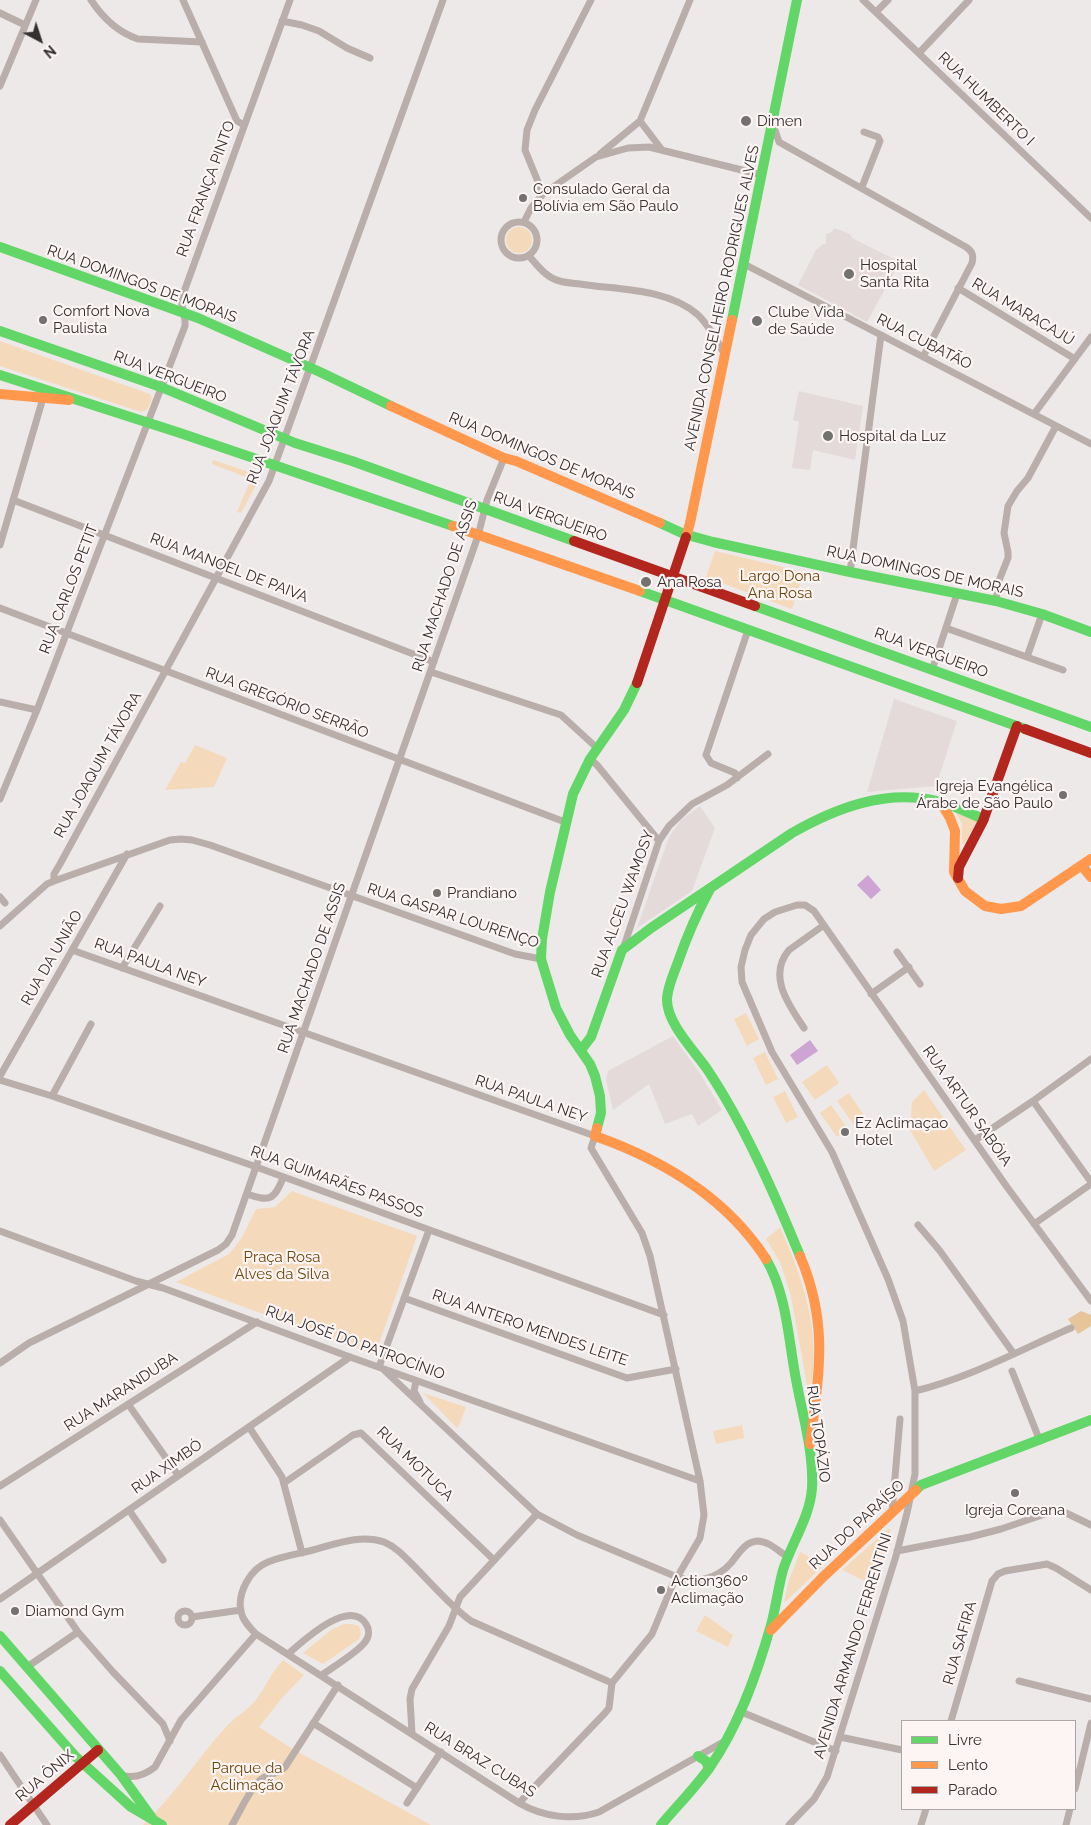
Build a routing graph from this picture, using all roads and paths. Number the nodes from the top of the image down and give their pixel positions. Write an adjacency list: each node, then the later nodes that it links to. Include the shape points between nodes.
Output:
1 (36, 0): 15 (street)
2 (91, 0): 16 (street, via 108,22 128,36)
3 (183, 0): 16 (street)
4 (290, 0): 14 (street, RUA FRANÇA PINTO)
5 (443, 0): 44 (street, RUA JOAQUIM TÁVORA)
6 (591, 0): 30 (street, via 527,130 525,150)
7 (690, 0): 20 (street)
8 (797, 0): 21 (street, AVENIDA CONSELHEIRO RODRIGUES ALVES)
9 (863, 0): 12 (street, RUA HUMBERTO I)
10 (888, 0): 12 (street)
11 (969, 0): 17 (street)
12 (876, 12): 17 (street, RUA HUMBERTO I)
13 (0, 13): 15 (street)
14 (282, 21): 18 (street, via 314,28); 22 (street, RUA FRANÇA PINTO)
15 (25, 25): 19 (street)
16 (202, 42): 22 (street, via 238,121)
17 (919, 53): 31 (street, RUA HUMBERTO I)
18 (370, 58)
19 (0, 86)
20 (640, 121): 25 (street); 27 (street)
21 (773, 124): 24 (street); 26 (street, AVENIDA CONSELHEIRO RODRIGUES ALVES)
22 (244, 126): 37 (street, RUA FRANÇA PINTO, via 181,300)
23 (864, 132): 29 (street, via 878,137 880,141)
24 (779, 142): 26 (street); 29 (street)
25 (662, 150): 27 (street, via 640,146); 28 (street)
26 (766, 154): 28 (street, AVENIDA CONSELHEIRO RODRIGUES ALVES)
27 (596, 157): 30 (street)
28 (762, 175): 35 (street, AVENIDA CONSELHEIRO RODRIGUES ALVES)
29 (862, 187): 36 (street, via 970,250 973,259)
30 (543, 194): 32 (street)
31 (1091, 218)
32 (524, 222): 34 (street, via 532,226 537,235 537,245); 34 (street, via 508,226 502,234 502,244 511,256)
33 (0, 247): 37 (street, RUA DOMINGOS DE MORAIS)
34 (529, 256): 41 (street, via 556,280 652,294 684,305 698,315)
35 (744, 264): 39 (street, RUA CUBATÃO); 41 (street, AVENIDA CONSELHEIRO RODRIGUES ALVES)
36 (958, 288): 42 (street); 43 (street, RUA MARACAJÚ)
37 (184, 312): 44 (street, RUA DOMINGOS DE MORAIS); 46 (street, RUA FRANÇA PINTO, via 185,326)
38 (0, 331): 46 (street, RUA VERGUEIRO)
39 (881, 335): 42 (street, RUA CUBATÃO); 63 (street)
40 (1091, 337): 43 (street)
41 (725, 355): 59 (street, AVENIDA CONSELHEIRO RODRIGUES ALVES)
42 (923, 357): 50 (street, RUA CUBATÃO)
43 (1075, 359): 50 (street)
44 (311, 368): 53 (street, RUA JOAQUIM TÁVORA); 55 (street, RUA DOMINGOS DE MORAIS)
45 (0, 375): 49 (street)
46 (161, 387): 51 (street, RUA CARLOS PETIT); 53 (street, RUA VERGUEIRO)
47 (0, 394): 48 (street)
48 (43, 398): 49 (street); 57 (street)
49 (73, 400): 51 (street)
50 (1034, 414): 52 (street, RUA CUBATÃO)
51 (148, 423): 56 (street); 60 (street, RUA CARLOS PETIT)
52 (1056, 426): 54 (street, RUA CUBATÃO); 68 (street, via 1028,478 1008,506 1004,533 1008,558 998,583)
53 (285, 440): 56 (street, RUA JOAQUIM TÁVORA); 58 (street, RUA VERGUEIRO)
54 (1091, 444)
55 (504, 458): 58 (street, RUA MACHADO DE ASSIS); 59 (street, RUA DOMINGOS DE MORAIS, via 516,460)
56 (275, 466): 61 (street); 65 (street, RUA JOAQUIM TÁVORA)
57 (13, 500): 60 (street, RUA MANOEL DE PAIVA); 62 (street)
58 (484, 510): 61 (street, RUA MACHADO DE ASSIS); 64 (street, RUA VERGUEIRO)
59 (687, 534): 63 (street, RUA DOMINGOS DE MORAIS); 64 (street, AVENIDA CONSELHEIRO RODRIGUES ALVES)
60 (105, 535): 65 (street, RUA MANOEL DE PAIVA); 74 (street, RUA CARLOS PETIT)
61 (478, 536): 67 (street); 76 (street, RUA MACHADO DE ASSIS)
62 (0, 545)
63 (850, 572): 66 (street, RUA DOMINGOS DE MORAIS)
64 (673, 576): 67 (street, AVENIDA CONSELHEIRO RODRIGUES ALVES); 77 (street, RUA VERGUEIRO)
65 (216, 578): 76 (street, RUA MANOEL DE PAIVA); 79 (street, RUA JOAQUIM TÁVORA)
66 (957, 594): 68 (street, RUA DOMINGOS DE MORAIS); 71 (street)
67 (665, 600): 72 (street); 85 (street, AVENIDA CONSELHEIRO RODRIGUES ALVES, via 636,687)
68 (996, 601): 70 (street, RUA DOMINGOS DE MORAIS)
69 (0, 608): 74 (street, RUA GREGÓRIO SERRÃO)
70 (1042, 614): 73 (street, RUA DOMINGOS DE MORAIS); 75 (street)
71 (946, 628): 75 (street); 77 (street)
72 (748, 630): 83 (street); 90 (street, via 706,755 711,763 735,773)
73 (1091, 632)
74 (66, 634): 79 (street, RUA GREGÓRIO SERRÃO); 82 (street, RUA CARLOS PETIT)
75 (1027, 657): 78 (street)
76 (434, 662): 80 (street, RUA MACHADO DE ASSIS)
77 (932, 670): 84 (street, RUA VERGUEIRO)
78 (1063, 670)
79 (166, 672): 88 (street, RUA GREGÓRIO SERRÃO); 100 (street, RUA JOAQUIM TÁVORA, via 54,874)
80 (431, 672): 85 (street, via 561,715); 88 (street, RUA MACHADO DE ASSIS)
81 (0, 702): 82 (street)
82 (37, 710): 91 (street, RUA CARLOS PETIT)
83 (1018, 726): 86 (street); 93 (street)
84 (1091, 727)
85 (597, 748): 89 (street, AVENIDA CONSELHEIRO RODRIGUES ALVES)
86 (1091, 753)
87 (768, 754): 90 (street, RUA ALCEU WAMOSY)
88 (400, 760): 94 (street, RUA GREGÓRIO SERRÃO); 104 (street, RUA MACHADO DE ASSIS)
89 (590, 760): 94 (street, AVENIDA CONSELHEIRO RODRIGUES ALVES, via 573,794); 95 (street)
90 (737, 778): 95 (street, RUA ALCEU WAMOSY, via 687,808)
91 (0, 799)
92 (940, 803): 93 (street); 101 (street, via 955,831 953,867); 102 (street, via 920,798 896,798 838,808 787,837)
93 (984, 819): 101 (street, via 959,867)
94 (565, 822): 112 (street, AVENIDA CONSELHEIRO RODRIGUES ALVES, via 546,913)
95 (659, 841): 110 (street, RUA ALCEU WAMOSY)
96 (127, 854): 100 (street, RUA GASPAR LOURENÇO); 104 (street, RUA GASPAR LOURENÇO, via 170,840 192,840); 109 (street, RUA DA UNIÃO)
97 (1091, 859): 98 (street)
98 (1082, 866): 99 (street); 101 (street, via 1020,906 1002,910 974,900)
99 (1091, 877)
100 (54, 881): 108 (street, RUA GASPAR LOURENÇO)
101 (958, 882)
102 (710, 889): 110 (street); 151 (street, via 692,923 673,974 667,998 669,1013 713,1079 748,1140 804,1262 815,1295 819,1323)
103 (0, 897): 105 (street)
104 (352, 897): 112 (street, RUA GASPAR LOURENÇO, via 515,954); 119 (street, RUA MACHADO DE ASSIS)
105 (5, 904)
106 (160, 906): 113 (street)
107 (824, 925): 116 (street, RUA ARTUR SABÓIA); 118 (street, via 789,950 779,967 783,992); 149 (street, AVENIDA ARMANDO FERRENTINI, via 814,911 797,904 764,919 744,950 742,982 772,1052 832,1152 888,1279 903,1321)
108 (0, 926)
109 (72, 950): 113 (street, RUA PAULA NEY); 122 (street, RUA DA UNIÃO)
110 (622, 950): 120 (street, RUA ALCEU WAMOSY, via 591,1037)
111 (897, 952): 114 (street)
112 (541, 960): 120 (street, AVENIDA CONSELHEIRO RODRIGUES ALVES, via 561,1020)
113 (122, 968): 119 (street, RUA PAULA NEY)
114 (909, 968): 115 (street); 116 (street)
115 (920, 984)
116 (871, 994): 127 (street, RUA ARTUR SABÓIA)
117 (91, 1024): 124 (street)
118 (804, 1028)
119 (304, 1033): 126 (street, RUA PAULA NEY); 128 (street, RUA MACHADO DE ASSIS)
120 (580, 1050): 126 (street, AVENIDA CONSELHEIRO RODRIGUES ALVES, via 590,1064 600,1096 600,1119)
121 (1091, 1059): 125 (street)
122 (0, 1076)
123 (0, 1080): 124 (street, RUA GUIMARÃES PASSOS)
124 (52, 1096): 128 (street, RUA GUIMARÃES PASSOS)
125 (1032, 1101): 127 (street); 130 (street)
126 (595, 1136): 139 (street, RUA PAULA NEY, via 590,1148 646,1243); 150 (street, RUA TOPÁZIO, via 676,1171 719,1204 756,1244 779,1287)
127 (975, 1140): 132 (street, RUA ARTUR SABÓIA)
128 (256, 1168): 129 (street, RUA GUIMARÃES PASSOS); 131 (street, RUA MACHADO DE ASSIS)
129 (283, 1178): 131 (street, via 276,1194 270,1198); 134 (street, RUA GUIMARÃES PASSOS)
130 (1091, 1183): 132 (street)
131 (247, 1194): 136 (street, RUA MACHADO DE ASSIS, via 226,1244)
132 (1034, 1224): 138 (street, RUA ARTUR SABÓIA)
133 (918, 1225): 142 (street)
134 (429, 1230): 137 (street); 139 (street, RUA GUIMARÃES PASSOS)
135 (0, 1232): 136 (street, RUA JOSÉ DO PATROCÍNIO)
136 (150, 1284): 140 (street, RUA JOSÉ DO PATROCÍNIO); 144 (street, RUA MACHADO DE ASSIS, via 29,1343)
137 (404, 1298): 145 (street); 146 (street, RUA ANTERO MENDES LEITE, via 627,1378)
138 (1091, 1301)
139 (664, 1315): 146 (street, RUA PAULA NEY)
140 (256, 1322): 143 (street, RUA JOSÉ DO PATROCÍNIO); 152 (street, RUA MARANDUBA)
141 (1071, 1328): 142 (street)
142 (1014, 1354): 149 (street)
143 (350, 1356): 145 (street, RUA JOSÉ DO PATROCÍNIO); 156 (street, RUA XIMBÓ)
144 (0, 1362)
145 (380, 1367): 148 (street, RUA JOSÉ DO PATROCÍNIO); 153 (street)
146 (676, 1369): 160 (street, RUA PAULA NEY)
147 (1012, 1371): 157 (street)
148 (416, 1380): 153 (street, via 414,1391); 160 (street, RUA JOSÉ DO PATROCÍNIO)
149 (915, 1392): 163 (street, AVENIDA ARMANDO FERRENTINI)
150 (799, 1398): 151 (street, via 805,1407); 158 (street, RUA TOPÁZIO)
151 (815, 1400): 158 (street)
152 (128, 1404): 159 (street); 162 (street, RUA MARANDUBA)
153 (423, 1406): 167 (street)
154 (900, 1419): 164 (street)
155 (1091, 1420): 157 (street, RUA DO PARAÍSO)
156 (249, 1427): 159 (street, RUA XIMBÓ); 161 (street)
157 (1040, 1441): 163 (street, RUA DO PARAÍSO, via 921,1485)
158 (809, 1456): 172 (street, RUA TOPÁZIO, via 811,1498)
159 (178, 1475): 165 (street, RUA XIMBÓ)
160 (700, 1481): 176 (street, RUA PAULA NEY, via 704,1515 700,1538)
161 (284, 1483): 171 (street); 174 (street, RUA MOTUCA, via 353,1435 361,1433)
162 (0, 1486)
163 (911, 1495): 164 (street); 166 (street, RUA DO PARAÍSO); 170 (street, AVENIDA ARMANDO FERRENTINI)
164 (893, 1500): 166 (street)
165 (128, 1510): 173 (street); 175 (street, RUA XIMBÓ)
166 (892, 1512): 180 (street, RUA DO PARAÍSO)
167 (537, 1514): 174 (street); 176 (street, via 577,1535)
168 (0, 1520): 175 (street)
169 (1091, 1525): 170 (street, via 1054,1511 1002,1529)
170 (897, 1551): 201 (street, AVENIDA ARMANDO FERRENTINI)
171 (302, 1553): 181 (street, via 355,1539 386,1543 400,1552); 182 (street, via 267,1562 258,1568 244,1588)
172 (788, 1557): 176 (street, via 765,1542 756,1541 743,1548 726,1568 716,1574 697,1581); 179 (street, RUA TOPÁZIO)
173 (163, 1560)
174 (494, 1560): 181 (street, via 460,1597)
175 (37, 1572): 178 (street, RUA XIMBÓ); 185 (street)
176 (677, 1577): 193 (street, RUA PAULA NEY, via 652,1634)
177 (1091, 1590): 197 (street, RUA SAFIRA, via 1048,1564 998,1574 992,1581)
178 (0, 1599)
179 (776, 1602): 180 (street, via 780,1608); 184 (street, RUA TOPÁZIO)
180 (793, 1606): 184 (street, RUA DO PARAÍSO)
181 (455, 1609): 193 (street, via 477,1625); 200 (street, via 449,1626 412,1689)
182 (241, 1610): 183 (street); 186 (street, RUA BRAZ CUBAS)
183 (192, 1617)
184 (770, 1630): 196 (street, RUA TOPÁZIO)
185 (78, 1632): 189 (street); 203 (street, via 163,1724)
186 (256, 1634): 188 (street, RUA BRAZ CUBAS); 203 (street, via 181,1720)
187 (0, 1636): 189 (street)
188 (288, 1654): 191 (street, RUA BRAZ CUBAS); 191 (street, via 320,1627 335,1619 350,1616 363,1620 369,1631 365,1643)
189 (27, 1667): 205 (street)
190 (0, 1671): 211 (street)
191 (322, 1675): 194 (street, RUA BRAZ CUBAS)
192 (1019, 1682): 195 (street)
193 (612, 1683): 217 (street, via 605,1714)
194 (338, 1685): 198 (street); 200 (street, RUA BRAZ CUBAS)
195 (1091, 1699)
196 (739, 1711): 202 (street, RUA TOPÁZIO); 207 (street)
197 (951, 1720)
198 (313, 1723): 215 (street); 225 (street, via 284,1768 262,1778 256,1785)
199 (1091, 1723): 204 (street)
200 (412, 1734): 208 (street, RUA BRAZ CUBAS)
201 (840, 1737): 206 (street); 207 (street, AVENIDA ARMANDO FERRENTINI)
202 (726, 1740): 210 (street, RUA BRAZ CUBAS); 212 (street, RUA TOPÁZIO)
203 (170, 1742): 213 (street, via 149,1772 128,1777)
204 (1089, 1743): 214 (street)
205 (98, 1750): 211 (street, RUA ÔNIX); 213 (street)
206 (901, 1750)
207 (836, 1751): 227 (street, AVENIDA ARMANDO FERRENTINI, via 826,1780 814,1799)
208 (441, 1752): 215 (street); 217 (street, RUA BRAZ CUBAS)
209 (0, 1755): 218 (street)
210 (698, 1756): 212 (street, via 706,1761); 217 (street, RUA BRAZ CUBAS, via 611,1806 589,1815 563,1817 537,1812)
211 (83, 1764): 218 (street, RUA ÔNIX); 221 (street, via 131,1807)
212 (709, 1769): 226 (street, RUA TOPÁZIO)
213 (121, 1775): 221 (street)
214 (1076, 1784)
215 (417, 1788): 216 (street)
216 (407, 1803)
217 (519, 1803)
218 (34, 1805): 222 (street, RUA ÔNIX); 223 (street)
219 (926, 1810): 228 (street)
220 (1070, 1810): 229 (street)
221 (152, 1818): 224 (street)
222 (10, 1825)
223 (47, 1825)
224 (162, 1825)
225 (232, 1825)
226 (661, 1825)
227 (789, 1825)
228 (921, 1825)
229 (1066, 1825)

